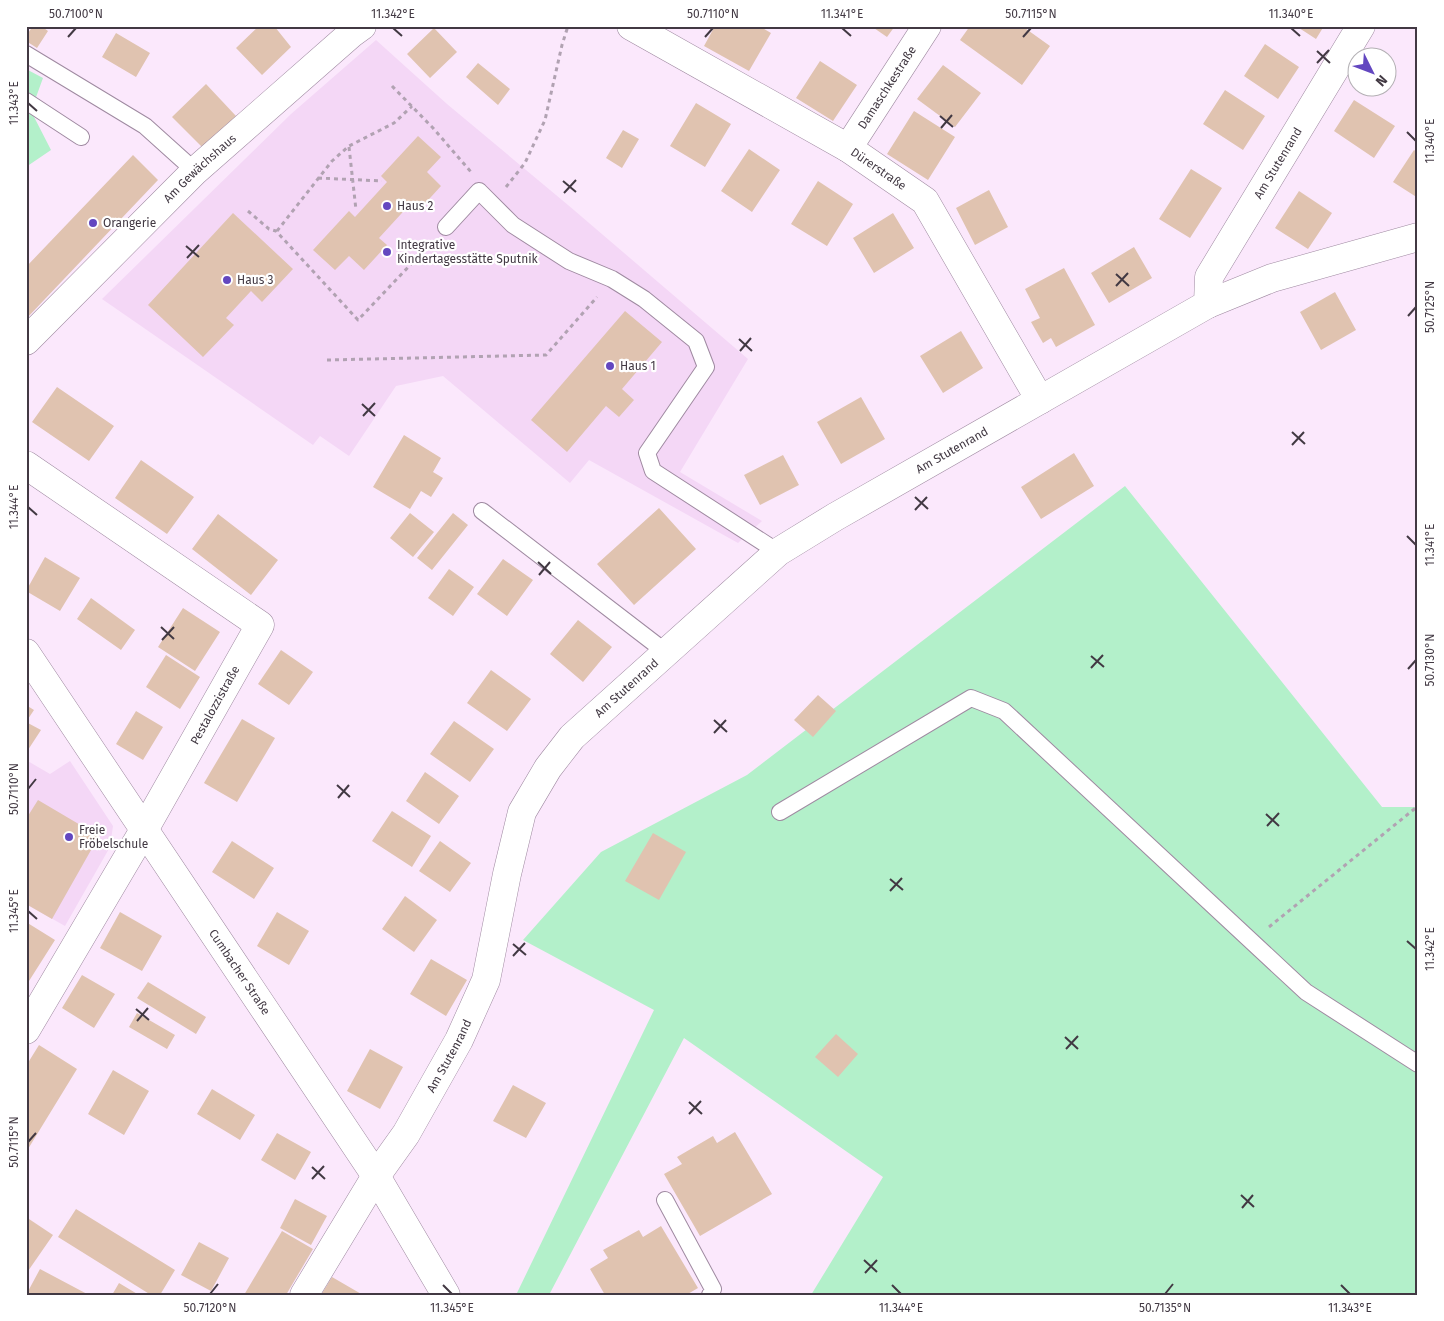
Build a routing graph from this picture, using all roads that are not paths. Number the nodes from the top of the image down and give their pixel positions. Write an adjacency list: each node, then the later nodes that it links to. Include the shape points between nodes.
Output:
1 (631, 26): 8 (street, Dürerstraße)
2 (927, 26): 8 (street, Damaschkestraße)
3 (1361, 26): 12 (street, Am Stutenrand, via 1209,277)
4 (353, 29): 9 (street, Am Gewächshaus)
5 (26, 54): 9 (lane, via 145,126)
6 (26, 101): 7 (lane)
7 (80, 137)
8 (848, 148): 14 (street, Dürerstraße, via 925,201)
9 (195, 171): 13 (street, Am Gewächshaus)
10 (446, 227): 17 (lane, via 479,191 513,225 569,260 612,279 644,299 696,341 706,367 647,453 653,472)
11 (1418, 237): 12 (street, Am Stutenrand, via 1272,278)
12 (1208, 304): 14 (street, Am Stutenrand)
13 (26, 341)
14 (1040, 400): 17 (street, Am Stutenrand)
15 (26, 465): 21 (street, Pestalozzistraße, via 260,625)
16 (482, 511): 18 (lane)
17 (778, 552): 18 (street, Am Stutenrand)
18 (667, 652): 24 (street, Am Stutenrand, via 572,737 548,768 522,812 486,980 454,1049 406,1134)
19 (26, 653): 21 (street, Cumbacher Straße)
20 (780, 812): 23 (lane, via 971,698 1004,711 1306,992)
21 (144, 830): 22 (street, Pestalozzistraße); 24 (street, Cumbacher Straße)
22 (26, 1030)
23 (1418, 1064)
24 (376, 1176): 26 (street, Am Stutenrand); 27 (street, Cumbacher Straße)
25 (665, 1200): 28 (lane, via 713,1289)
26 (304, 1295)
27 (446, 1295)
28 (710, 1295)

